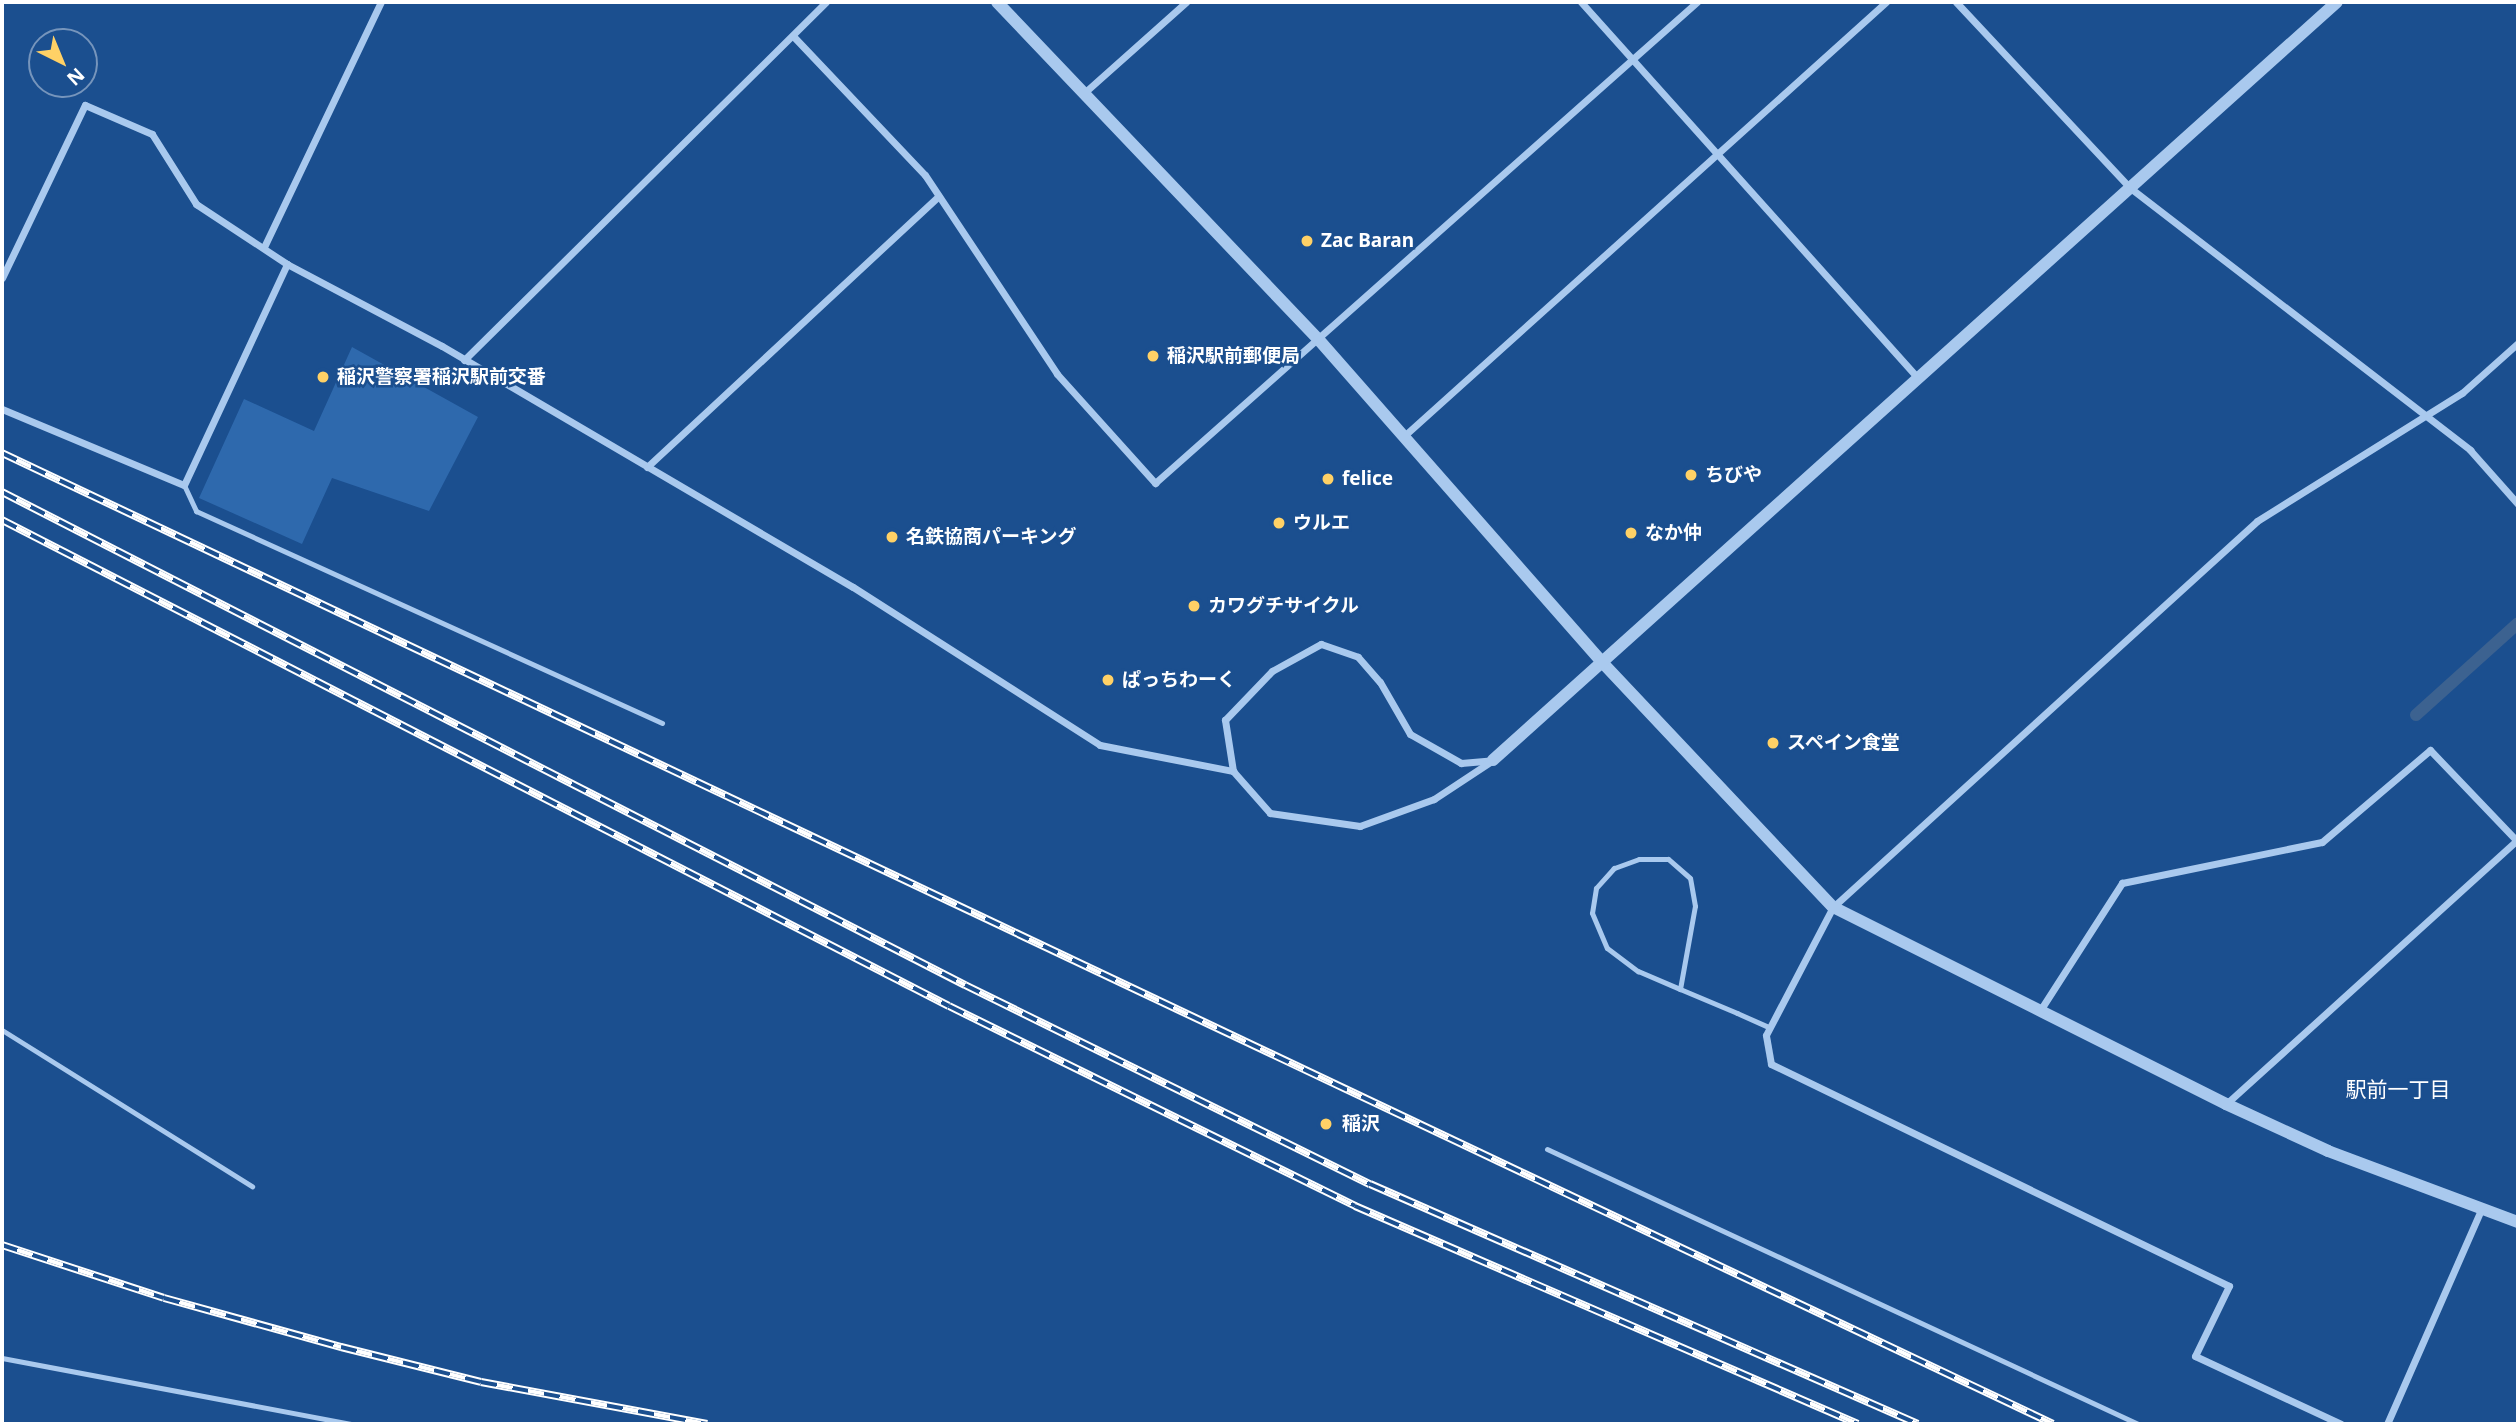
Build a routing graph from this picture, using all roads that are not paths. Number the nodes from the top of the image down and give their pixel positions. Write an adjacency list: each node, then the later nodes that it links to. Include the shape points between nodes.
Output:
1 (381, 2): 16 (street)
2 (826, 2): 10 (street)
3 (997, 2): 12 (street)
4 (1186, 2): 12 (street)
5 (1581, 2): 11 (street)
6 (1697, 2): 11 (street)
7 (1886, 2): 13 (street)
8 (1956, 2): 14 (street)
9 (2337, 2): 14 (street)
10 (794, 37): 15 (street, via 925,175); 21 (street)
11 (1634, 59): 13 (street); 19 (street)
12 (1084, 93): 19 (street)
13 (1720, 152): 22 (street); 25 (street)
14 (2129, 187): 22 (street); 24 (street)
15 (939, 196): 19 (street, via 1057,374 1155,483); 26 (street)
16 (264, 247): 17 (street); 18 (street, via 196,204 152,134 85,105)
17 (287, 264): 21 (street); 27 (street)
18 (2, 278)
19 (1319, 340): 25 (street)
20 (2518, 343): 24 (street, via 2462,393)
21 (464, 360): 26 (street)
22 (1917, 377): 29 (street)
23 (2, 409): 27 (street)
24 (2424, 415): 28 (street, via 2470,450); 34 (street, via 2257,522)
25 (1404, 436): 29 (street)
26 (647, 467): 32 (street, via 853,587 1100,745)
27 (184, 485): 30 (lane, via 195,511)
28 (2518, 504)
29 (1600, 660): 31 (street); 34 (street)
30 (662, 723)
31 (1493, 760): 32 (street, via 1434,799 1360,826 1270,813); 32 (street, via 1461,763 1410,734 1380,682 1358,657 1321,644 1272,671 1225,720)
32 (1233, 771)
33 (2517, 839): 36 (street, via 2430,750 2322,842 2122,883); 39 (street)
34 (1833, 907): 36 (street); 37 (street)
35 (1680, 989): 35 (lane, via 1638,971 1608,948 1592,914 1596,888 1614,868 1639,859 1668,859 1690,878 1695,906); 37 (lane)
36 (2041, 1009): 39 (street)
37 (1770, 1028): 47 (street, via 1766,1035 1771,1063 2229,1286 2195,1356)
38 (2, 1030): 41 (lane)
39 (2226, 1104): 42 (street, via 2328,1151)
40 (1546, 1149): 46 (lane)
41 (252, 1186)
42 (2482, 1208): 43 (street); 48 (street)
43 (2518, 1222)
44 (2, 1358): 45 (lane)
45 (351, 1424)
46 (2138, 1424)
47 (2341, 1424)
48 (2387, 1424)

